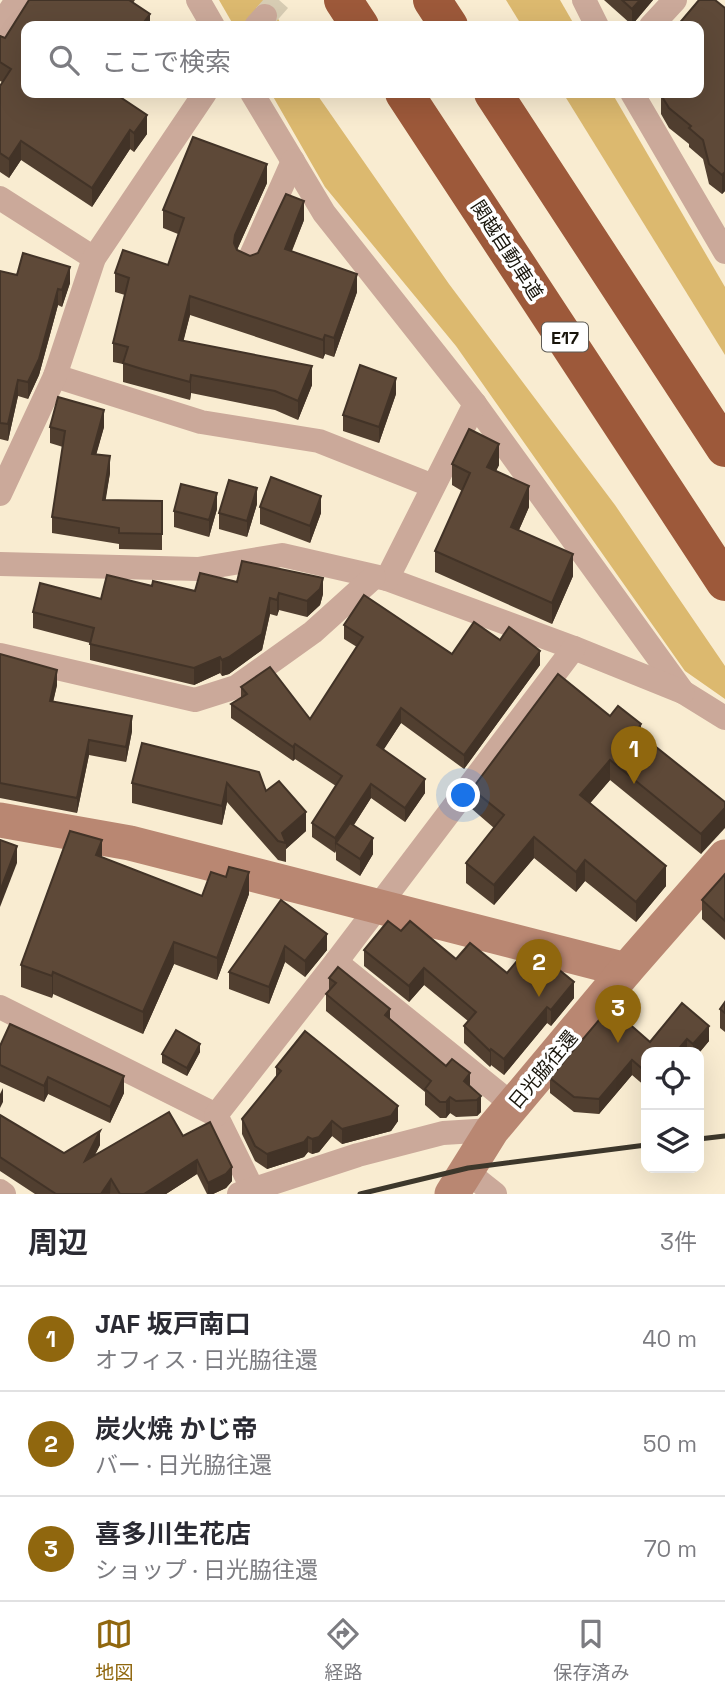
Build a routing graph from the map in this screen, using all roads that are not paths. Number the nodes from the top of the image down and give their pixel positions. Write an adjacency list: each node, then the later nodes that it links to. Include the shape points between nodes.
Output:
1 (17, 0): 12 (street)
2 (198, 0): 7 (street)
3 (343, 0): 8 (highway)
4 (432, 0): 9 (highway)
5 (584, 0): 10 (street)
6 (675, 0): 11 (street)
7 (210, 21)
8 (357, 21)
9 (446, 21)
10 (594, 21)
11 (656, 21)
12 (0, 26)
13 (202, 98): 21 (street)
14 (255, 98): 18 (street)
15 (407, 98): 31 (highway, 関越自動車道 / E17)
16 (496, 98): 25 (highway)
17 (635, 98): 20 (street)
18 (293, 161): 22 (street); 24 (street, via 324,213)
19 (0, 198): 21 (street)
20 (722, 241)
21 (94, 258): 23 (street)
22 (249, 260)
23 (55, 376): 26 (street); 27 (street, via 201,422 319,441)
24 (475, 404): 27 (street); 34 (street)
25 (725, 448)
26 (7, 461): 28 (street)
27 (433, 486): 30 (street)
28 (0, 494)
29 (0, 564): 30 (street, via 198,569 282,555)
30 (380, 578): 32 (street); 33 (street, via 236,687 195,700)
31 (725, 582)
32 (574, 648): 34 (street); 38 (street)
33 (0, 655)
34 (684, 692): 35 (street)
35 (725, 718)
36 (0, 820): 38 (street, via 130,843)
37 (725, 857): 40 (street, 日光脇往還)
38 (379, 905): 39 (street); 40 (street)
39 (336, 962): 42 (street); 43 (street)
40 (626, 970): 43 (street, 日光脇往還)
41 (0, 1007): 42 (street)
42 (216, 1115): 46 (street)
43 (503, 1117): 44 (street, 日光脇往還); 46 (street)
44 (459, 1182): 48 (street)
45 (0, 1191): 47 (street)
46 (245, 1191)
47 (4, 1194)
48 (495, 1194)

